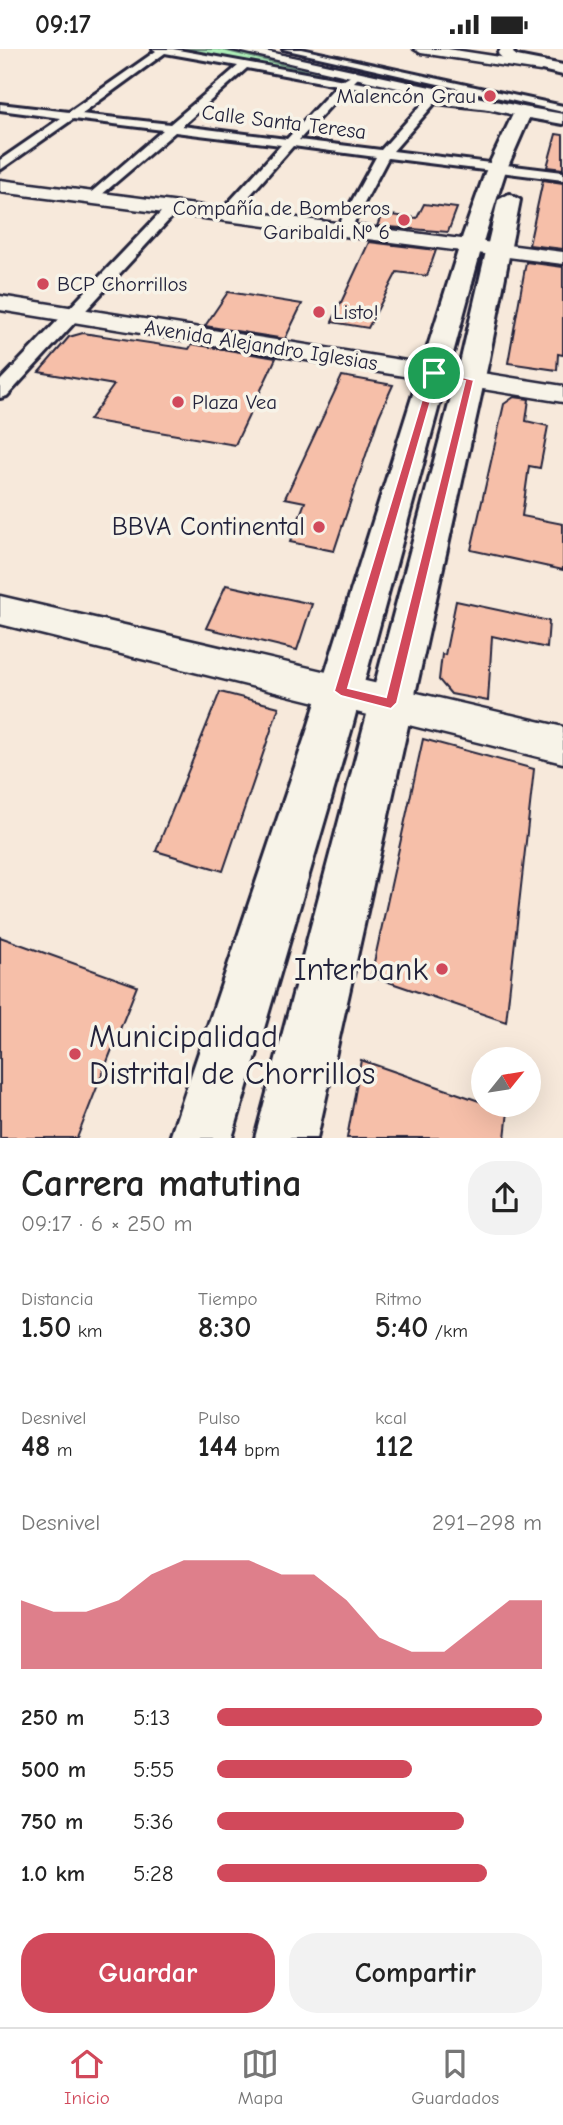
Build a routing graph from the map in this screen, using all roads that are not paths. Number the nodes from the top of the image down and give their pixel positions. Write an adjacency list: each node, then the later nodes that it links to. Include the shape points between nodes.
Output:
1 (162, 49): 6 (street); 15 (street)
2 (237, 49): 9 (street)
3 (288, 49): 13 (street)
4 (421, 49): 7 (street)
5 (508, 49): 7 (main road, via 505,54 511,58)
6 (244, 66): 9 (street); 17 (street)
7 (540, 67): 8 (main road)
8 (563, 70)
9 (350, 80): 10 (street); 12 (street); 18 (street)
10 (432, 99): 12 (street); 19 (street)
11 (0, 107): 15 (street, Calle Santa Teresa)
12 (499, 107): 14 (street)
13 (563, 109)
14 (529, 113): 16 (main road); 21 (main road)
15 (73, 115): 17 (street, Calle Santa Teresa); 20 (street)
16 (563, 119)
17 (174, 127): 18 (street, Calle Santa Teresa); 24 (street)
18 (290, 142): 19 (street, Calle Santa Teresa); 26 (street)
19 (384, 154): 21 (street, Calle Santa Teresa); 27 (street)
20 (0, 166)
21 (507, 169): 22 (street, Calle Santa Teresa); 28 (main road); 29 (main road)
22 (563, 176)
23 (0, 186): 24 (street)
24 (93, 198): 25 (street)
25 (173, 208): 26 (street); 32 (street)
26 (225, 215): 27 (street)
27 (343, 230): 28 (street)
28 (471, 246): 29 (street); 33 (main road)
29 (498, 249): 30 (street); 33 (main road)
30 (563, 258)
31 (0, 303): 32 (street, Avenida Alejandro Iglesias)
32 (72, 315): 33 (street, Avenida Alejandro Iglesias); 34 (street)
33 (452, 376): 35 (street, Avenida Alejandro Iglesias); 37 (main road); 38 (main road)
34 (0, 392)
35 (563, 394)
36 (0, 610): 37 (street)
37 (341, 691): 38 (street); 40 (main road)
38 (391, 703): 39 (street); 41 (main road)
39 (563, 745)
40 (201, 1138)
41 (286, 1138)

